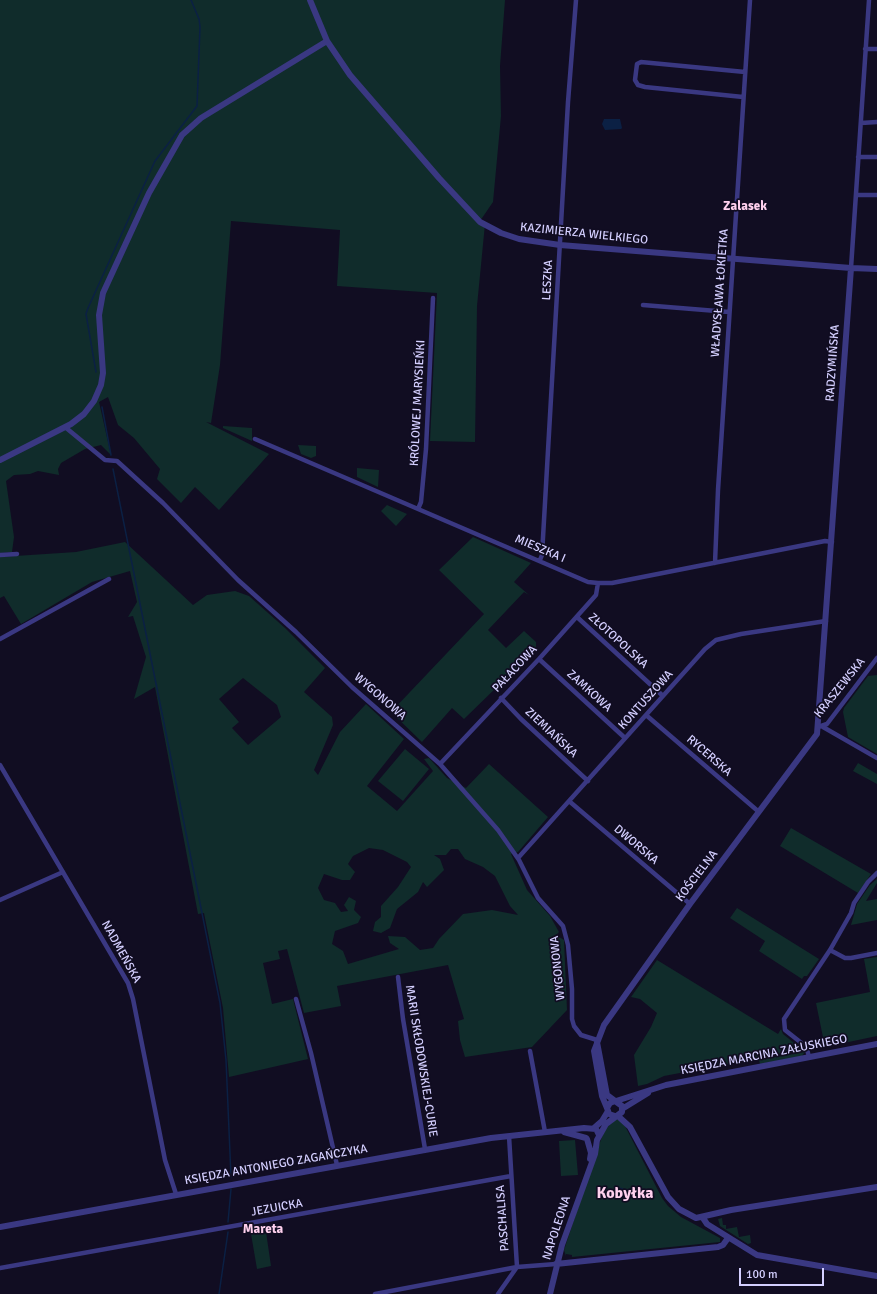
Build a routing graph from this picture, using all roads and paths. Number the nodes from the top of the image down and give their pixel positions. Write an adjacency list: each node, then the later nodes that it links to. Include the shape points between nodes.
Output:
1 (310, 0): 5 (street, KAZIMIERZA WIELKIEGO)
2 (576, 0): 16 (street, LESZKA)
3 (750, 0): 8 (street, WŁADYSŁAWA ŁOKIETKA)
4 (869, 0): 6 (street, RADZYMIŃSKA)
5 (328, 42): 16 (street, KAZIMIERZA WIELKIEGO, via 350,75 480,222 501,234 519,239); 23 (street, via 201,118 178,140 144,202 102,296 99,315 104,367 99,391 84,414)
6 (865, 49): 7 (street); 11 (street, RADZYMIŃSKA)
7 (877, 49)
8 (745, 72): 9 (street, WŁADYSŁAWA ŁOKIETKA); 9 (street, via 641,62 637,64 635,80 638,85 646,87)
9 (743, 97): 17 (street, WŁADYSŁAWA ŁOKIETKA)
10 (877, 122): 11 (street)
11 (861, 123): 12 (street, RADZYMIŃSKA)
12 (858, 157): 13 (street); 14 (street, RADZYMIŃSKA)
13 (877, 157)
14 (856, 195): 15 (street); 18 (street, RADZYMIŃSKA)
15 (877, 195)
16 (560, 244): 17 (street, KAZIMIERZA WIELKIEGO); 30 (street, LESZKA)
17 (733, 258): 18 (street, KAZIMIERZA WIELKIEGO); 22 (street, WŁADYSŁAWA ŁOKIETKA)
18 (851, 268): 19 (street, KAZIMIERZA WIELKIEGO); 27 (street, RADZYMIŃSKA)
19 (877, 269)
20 (434, 298): 26 (street, KRÓLOWEJ MARYSIEŃKI, via 426,449 421,502)
21 (643, 305): 22 (street)
22 (729, 312): 31 (street, WŁADYSŁAWA ŁOKIETKA)
23 (65, 427): 25 (street); 46 (street, WYGONOWA, via 105,460 117,460 238,580 352,687)
24 (255, 439): 26 (street, MIESZKA I)
25 (0, 460)
26 (418, 509): 30 (street, MIESZKA I)
27 (832, 542): 31 (street, MIESZKA I, via 825,541); 35 (street, RADZYMIŃSKA)
28 (17, 554): 29 (street)
29 (0, 555)
30 (540, 560): 33 (street, MIESZKA I)
31 (715, 563): 33 (street, MIESZKA I)
32 (109, 579): 36 (street)
33 (598, 584): 34 (street, PAŁACOWA, via 596,595)
34 (577, 616): 38 (street, PAŁACOWA); 39 (street, ZŁOTOPOLSKA)
35 (826, 621): 39 (street, KONTUSZOWA, via 716,640); 42 (street, RADZYMIŃSKA)
36 (0, 639)
37 (877, 658): 42 (street, KRASZEWSKA, via 827,724)
38 (538, 659): 40 (street, PAŁACOWA); 43 (street, ZAMKOWA)
39 (663, 696): 41 (street, KONTUSZOWA)
40 (501, 698): 46 (street, PAŁACOWA); 47 (street, ZIEMIAŃSKA, via 520,719)
41 (646, 715): 43 (street, KONTUSZOWA); 49 (street, RYCERSKA)
42 (820, 727): 44 (street); 49 (street, KOŚCIELNA, via 814,740)
43 (625, 738): 47 (street, KONTUSZOWA)
44 (877, 758)
45 (0, 764): 51 (street, NADMEŃSKA)
46 (440, 764): 50 (street, WYGONOWA, via 498,830)
47 (588, 781): 48 (street, KONTUSZOWA)
48 (569, 801): 50 (street, KONTUSZOWA); 54 (street, DWORSKA)
49 (759, 812): 54 (street, KOŚCIELNA)
50 (518, 858): 59 (street, WYGONOWA, via 538,898 563,926 568,945 572,1019 578,1032)
51 (63, 872): 53 (street); 78 (street, NADMEŃSKA, via 131,991 165,1160)
52 (877, 873): 55 (street, via 854,903)
53 (0, 900)
54 (690, 904): 59 (street, KOŚCIELNA)
55 (830, 950): 56 (street, via 845,958); 62 (street, via 784,1019 785,1030 808,1049)
56 (877, 953)
57 (398, 977): 73 (street, MARII SKŁODOWSKIEJ-CURIE)
58 (296, 998): 74 (street)
59 (593, 1040): 64 (street, via 607,1095); 65 (street, KOŚCIELNA, via 602,1096)
60 (877, 1044): 62 (street, KSIĘDZA MARCINA ZAŁUSKIEGO)
61 (530, 1051): 69 (street)
62 (809, 1057): 63 (street, KSIĘDZA MARCINA ZAŁUSKIEGO)
63 (656, 1088): 64 (street, KSIĘDZA MARCINA ZAŁUSKIEGO); 66 (street, KSIĘDZA MARCINA ZAŁUSKIEGO)
64 (616, 1101): 65 (street, via 610,1104); 66 (street, via 620,1103)
65 (608, 1110): 66 (street, via 609,1114); 67 (street, via 602,1121)
66 (619, 1113): 72 (street, KSIĘDZA MARCINA ZAŁUSKIEGO, via 606,1124); 79 (street, via 628,1121 673,1204 696,1218)
67 (591, 1128): 68 (street, KSIĘDZA ANTONIEGO ZAGAŃCZYKA); 71 (street, via 586,1133); 72 (street, via 598,1130)
68 (557, 1131): 69 (street, KSIĘDZA ANTONIEGO ZAGAŃCZYKA); 71 (street, KSIĘDZA ANTONIEGO ZAGAŃCZYKA, via 572,1132)
69 (544, 1132): 70 (street, KSIĘDZA ANTONIEGO ZAGAŃCZYKA)
70 (509, 1136): 73 (street, KSIĘDZA ANTONIEGO ZAGAŃCZYKA); 76 (street, PASCHALISA)
71 (587, 1138): 72 (street, via 592,1142); 75 (street, NAPOLEONA, via 591,1153)
72 (598, 1138): 75 (street, NAPOLEONA)
73 (425, 1149): 74 (street, KSIĘDZA ANTONIEGO ZAGAŃCZYKA)
74 (337, 1165): 78 (street, KSIĘDZA ANTONIEGO ZAGAŃCZYKA)
75 (588, 1170): 82 (street, NAPOLEONA)
76 (511, 1176): 83 (street, PASCHALISA); 84 (street, JEZUICKA)
77 (877, 1186): 79 (street, via 731,1210)
78 (176, 1194): 80 (street, KSIĘDZA ANTONIEGO ZAGAŃCZYKA)
79 (703, 1218): 81 (street, via 707,1224)
80 (0, 1227)
81 (728, 1238): 82 (street, via 718,1247); 85 (street, via 757,1255)
82 (556, 1264): 83 (street); 88 (street, NAPOLEONA)
83 (516, 1267): 86 (street); 87 (street, PASCHALISA)
84 (0, 1268)
85 (877, 1276)
86 (375, 1294)
87 (498, 1294)
88 (550, 1294)

